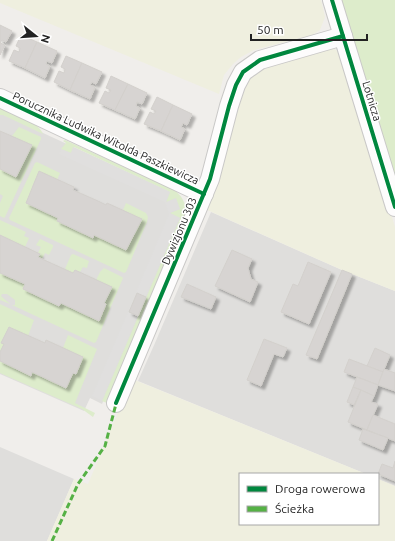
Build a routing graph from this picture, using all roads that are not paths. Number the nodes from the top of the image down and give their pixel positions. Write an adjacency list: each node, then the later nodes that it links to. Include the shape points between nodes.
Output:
1 (332, 0): 2 (street, Lotnicza)
2 (343, 36): 4 (street, Dywizjonu 303, via 260,60 243,72 236,84 215,165); 5 (street, Lotnicza)
3 (0, 98): 4 (street, Porucznika Ludwika Witolda Paszkiewicza)
4 (204, 194): 6 (street, Dywizjonu 303)
5 (395, 207)
6 (116, 403)

